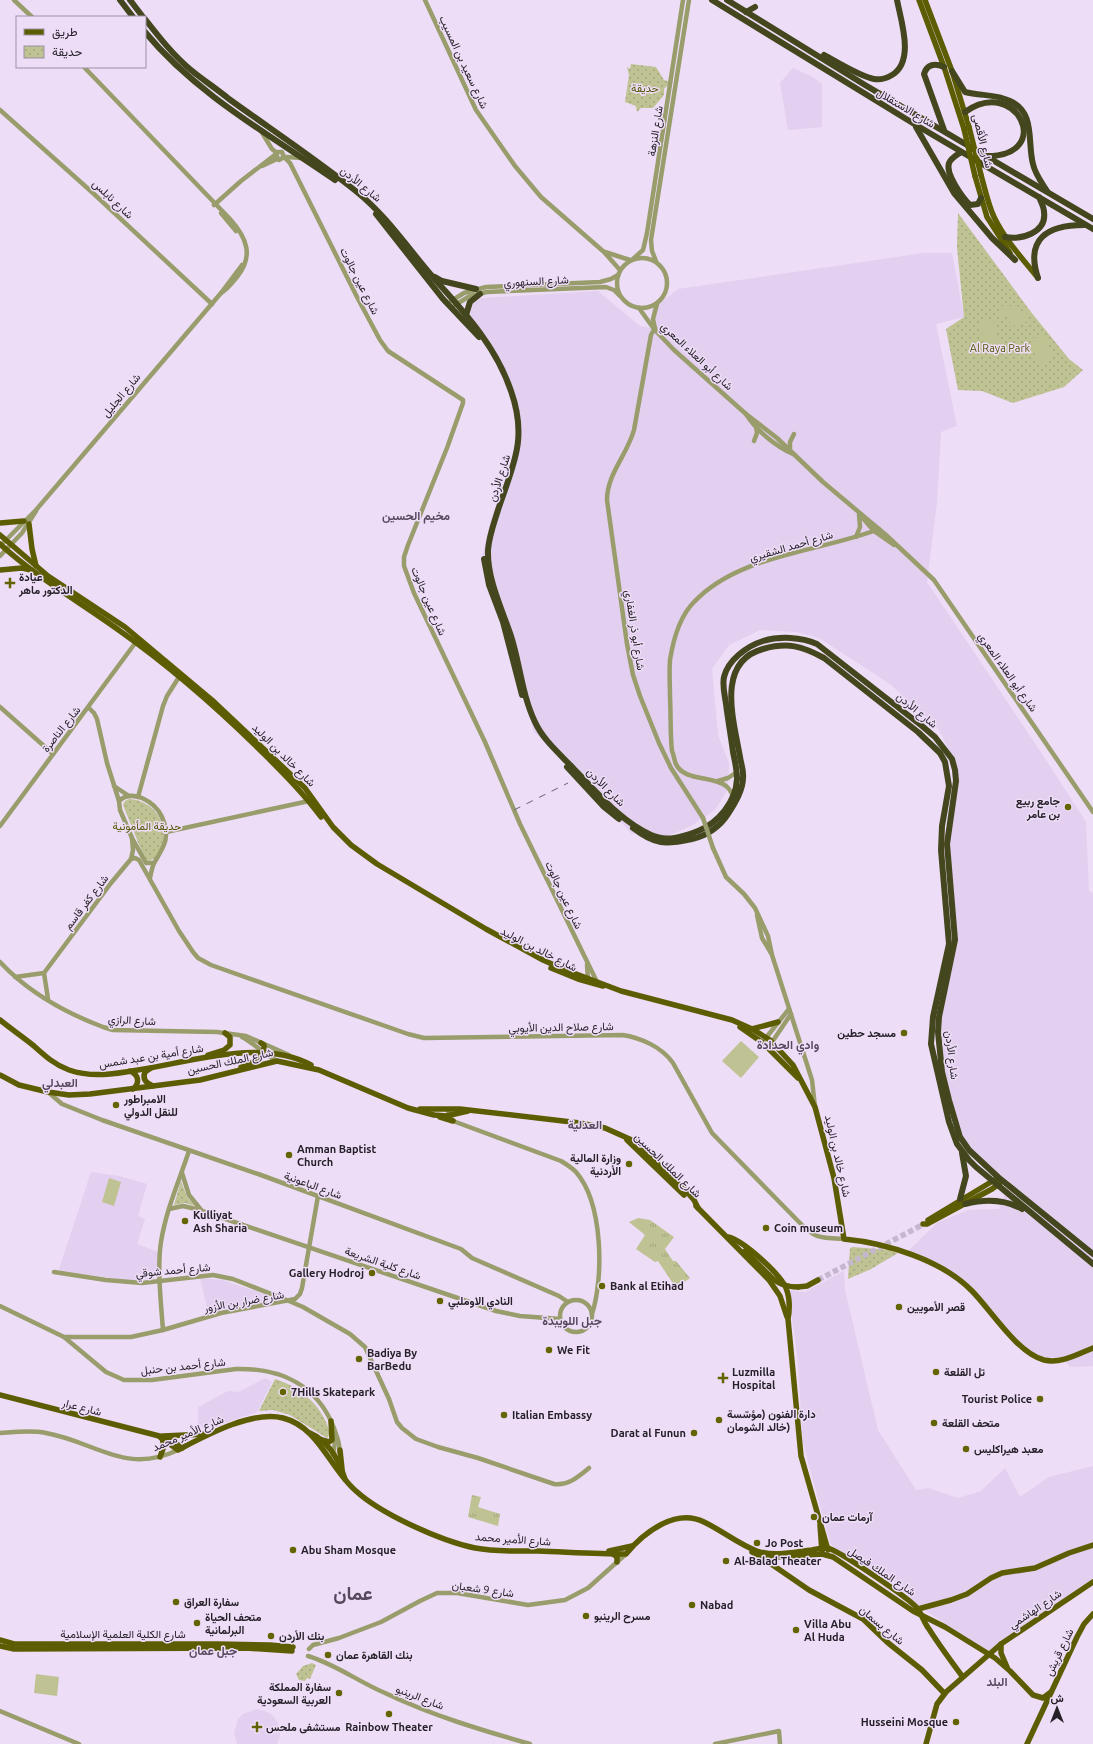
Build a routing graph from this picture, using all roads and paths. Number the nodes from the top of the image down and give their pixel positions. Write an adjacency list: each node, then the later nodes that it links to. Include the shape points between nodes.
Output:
1 (14, 0): 14 (street)
2 (120, 0): 15 (highway)
3 (130, 0): 16 (highway, شارع الأردن)
4 (425, 0): 45 (street, شارع سعيد بن المسيب, via 476,110 488,129 528,184)
5 (683, 0): 24 (street, شارع النزهة)
6 (689, 0): 24 (street, شارع النزهة)
7 (712, 0): 28 (highway, شارع الاستقلال)
8 (727, 0): 13 (highway, شارع الاستقلال)
9 (897, 0): 21 (highway, via 905,53 898,71 888,77 869,78)
10 (919, 0): 22 (main road, شارع الأقصى)
11 (925, 0): 25 (main road, شارع الأقصى)
12 (755, 7): 13 (highway)
13 (746, 12): 21 (highway, شارع الاستقلال)
14 (31, 16)
15 (132, 16)
16 (142, 16)
17 (146, 20): 19 (highway, شارع الأردن)
18 (146, 33): 20 (highway, شارع الأردن)
19 (160, 38): 20 (highway); 50 (highway, شارع الأردن, via 193,72 372,205)
20 (154, 43): 29 (highway, شارع الأردن, via 202,87)
21 (807, 49): 31 (highway, شارع الاستقلال)
22 (944, 67): 30 (main road, شارع الأقصى); 31 (highway, via 931,65 924,74)
23 (85, 68): 40 (street, شارع الجليل)
24 (676, 69): 46 (street, شارع النزهة, via 648,233 642,250); 48 (street, شارع النزهة, via 651,240)
25 (952, 71): 27 (main road, شارع الأقصى); 37 (highway, via 966,92 1005,99 1022,109 1029,125 1033,163)
26 (0, 110): 56 (street, شارع نابلس)
27 (965, 112): 30 (main road, شارع الأقصى); 34 (highway, via 979,104 995,103 1011,108 1022,119 1023,133 1019,145 1012,152)
28 (916, 125): 32 (highway, شارع الاستقلال); 47 (highway, via 954,193 992,238)
29 (259, 128): 33 (street, شارع عين جالوت, via 272,149); 35 (highway, شارع الأردن)
30 (967, 128): 36 (main road, شارع الأقصى, bridge)
31 (944, 130): 34 (highway, شارع الاستقلال)
32 (961, 152): 38 (highway, شارع الاستقلال); 39 (highway, via 949,163 949,174 970,205 978,204)
33 (280, 156): 35 (street); 40 (street, via 260,167); 106 (street, شارع عين جالوت, via 289,162 293,169 357,297 388,351 463,400 447,448 408,545 404,566 520,824)
34 (987, 156): 37 (highway, شارع الاستقلال)
35 (302, 158): 55 (highway, شارع الأردن, via 372,209 424,276)
36 (978, 175): 39 (main road, شارع الأقصى); 44 (main road, شارع الأقصى)
37 (1048, 193): 41 (highway, شارع الاستقلال)
38 (1039, 197): 42 (highway, شارع الاستقلال); 44 (highway, via 1045,213 1038,228 1026,236)
39 (981, 198): 47 (main road, شارع الأقصى, via 990,222)
40 (214, 204): 56 (street, شارع الجليل, via 237,232 245,248 242,264)
41 (1093, 219)
42 (1085, 224): 43 (highway, شارع الاستقلال); 51 (highway, via 1063,225 1043,237 1035,248 1034,255)
43 (1093, 229)
44 (1005, 237): 51 (main road, شارع الأقصى)
45 (604, 252): 46 (street, شارع سعيد بن المسيب); 49 (street, شارع سعيد بن المسيب)
46 (631, 260): 48 (street, via 645,257); 49 (street)
47 (1015, 260)
48 (656, 261): 57 (street, via 664,270 668,285)
49 (619, 272): 52 (street, شارع السنهوري, via 611,279 600,282); 54 (street, via 617,286)
50 (432, 276): 53 (highway); 55 (highway, شارع الأردن)
51 (1038, 278)
52 (516, 288): 53 (street, شارع السنهوري); 54 (street, شارع السنهوري, via 606,287)
53 (478, 291): 55 (street, شارع السنهوري); 59 (highway, via 469,304)
54 (620, 296): 58 (street, via 628,304)
55 (452, 303): 59 (highway, شارع الأردن); 88 (highway, شارع الأردن, via 477,333 502,377 512,406 516,429 514,450 487,534 485,570 503,622 532,724 542,740)
56 (212, 304): 68 (street, شارع الجليل)
57 (657, 304): 58 (street); 60 (street, شارع أبو ذر الغفاري, via 653,319)
58 (639, 308): 60 (street, شارع أبو العلاء المعري)
59 (466, 315): 88 (highway, شارع الأردن, via 490,347 502,370 513,396 519,427 517,454 489,543 491,577 534,721 544,738)
60 (655, 330): 61 (street, شارع أبو العلاء المعري); 112 (street, شارع أبو ذر الغفاري, bridge, via 651,335 634,430 610,479 607,500 633,675 659,743 671,768 703,818 726,877 744,894 757,912 762,938 772,955)
61 (746, 414): 62 (street, شارع أبو العلاء المعري); 65 (street, شارع أبو العلاء المعري, via 774,435)
62 (756, 426): 64 (street); 65 (street, شارع أبو العلاء المعري, via 770,440)
63 (794, 434): 65 (street, via 790,442)
64 (754, 441)
65 (791, 452): 66 (street, شارع أبو العلاء المعري)
66 (859, 513): 69 (street, شارع أبو العلاء المعري); 70 (street, شارع أبو العلاء المعري); 72 (street, via 860,527)
67 (0, 523): 68 (main road)
68 (26, 523): 73 (street, شارع الجليل); 74 (street, شارع الجليل); 79 (main road)
69 (879, 529): 70 (street, شارع أحمد الشقيري); 77 (street, شارع أبو العلاء المعري)
70 (874, 531): 72 (street, شارع أحمد الشقيري); 77 (street, شارع أبو العلاء المعري)
71 (0, 535): 73 (main road, شارع خالد بن الوليد)
72 (855, 538): 91 (street, شارع أحمد الشقيري, via 758,563 719,581 693,603 680,625 670,662 672,749 676,765 693,776)
73 (6, 540): 74 (main road, شارع خالد بن الوليد); 75 (street, شارع الجليل)
74 (11, 544): 76 (street, شارع الجليل); 79 (main road, شارع خالد بن الوليد)
75 (0, 545): 76 (main road, شارع خالد بن الوليد)
76 (6, 550): 78 (street, شارع الجليل); 79 (main road, شارع خالد بن الوليد)
77 (900, 550): 98 (street, شارع أبو العلاء المعري, via 942,590)
78 (0, 556)
79 (34, 568): 80 (main road); 81 (main road, شارع خالد بن الوليد); 109 (main road, شارع خالد بن الوليد, via 125,628 212,700 305,788 333,827 351,845 377,864 543,960)
80 (0, 570)
81 (136, 642): 82 (main road, شارع خالد بن الوليد); 86 (street, شارع الناصرة)
82 (179, 677): 95 (street, via 163,706); 97 (main road, شارع خالد بن الوليد, via 243,734)
83 (870, 684): 84 (highway); 89 (highway, شارع الأردن, via 821,647 809,641 793,638 770,640 744,650 728,668 723,682); 146 (highway, شارع الأردن, via 935,738 950,755 954,765 956,780 947,844 955,940 939,1017 938,1042 942,1072 960,1137)
84 (866, 690): 90 (highway, شارع الأردن, via 824,658 799,646 768,648 746,657 737,667 731,690 743,783 725,818 716,827 696,838 671,844 650,840 611,813); 143 (highway, شارع الأردن, via 940,753 948,775 949,786 941,850 949,944 932,1022 931,1044 949,1122)
85 (0, 707): 87 (street)
86 (89, 708): 87 (street, شارع الناصرة); 92 (street, via 97,719)
87 (53, 754): 99 (street, شارع الناصرة)
88 (572, 770): 90 (highway, شارع الأردن)
89 (736, 772): 91 (street); 94 (highway, شارع الأردن, via 737,781)
90 (580, 778): 94 (highway, شارع الأردن, via 618,813 651,835 662,839 682,837 704,829 721,815)
91 (718, 781): 94 (street, via 727,786)
92 (114, 786): 93 (street); 96 (street)
93 (130, 796): 95 (street); 96 (street)
94 (733, 796)
95 (138, 797): 100 (street, via 157,808)
96 (119, 801): 101 (street, via 120,810)
97 (309, 801): 100 (street); 109 (main road, شارع خالد بن الوليد, via 331,831 374,867 537,961 561,973)
98 (1093, 812)
99 (0, 826)
100 (166, 832): 103 (street, via 164,847)
101 (132, 838): 102 (street); 103 (street, via 145,861)
102 (131, 859): 104 (street, via 139,860); 107 (street, شارع كفر قاسم)
103 (154, 863): 104 (street)
104 (150, 878): 154 (street, شارع صلاح الدين الأيوبي, via 179,931 198,958 408,1034 424,1038 614,1034 643,1041 670,1058 712,1133 810,1234)
105 (0, 962): 108 (street, شارع الرازي)
106 (587, 962): 109 (street, شارع عين جالوت); 110 (street, شارع عين جالوت)
107 (44, 974): 108 (street); 111 (street)
108 (16, 977): 111 (street, شارع الرازي)
109 (588, 980): 110 (main road, شارع خالد بن الوليد)
110 (597, 983): 113 (main road, شارع خالد بن الوليد)
111 (48, 999): 117 (street, شارع الرازي, via 93,1024 113,1030)
112 (790, 1012): 115 (street); 120 (street); 137 (street, شارع أبو ذر الغفاري, via 812,1080)
113 (716, 1016): 116 (main road, شارع خالد بن الوليد); 122 (main road, شارع خالد بن الوليد, via 745,1030)
114 (0, 1020): 130 (main road, شارع أمية بن عبد شمس, via 58,1066 94,1075)
115 (778, 1022): 116 (main road); 119 (street)
116 (752, 1029): 119 (main road, شارع خالد بن الوليد)
117 (225, 1033): 118 (street, شارع الرازي); 126 (main road, via 230,1037 231,1043 228,1047)
118 (234, 1035): 121 (street, شارع الرازي, via 246,1036); 124 (street, شارع الرازي, via 253,1044)
119 (766, 1037): 120 (main road, شارع خالد بن الوليد); 122 (street)
120 (772, 1042): 123 (street); 133 (main road, شارع خالد بن الوليد, via 793,1065)
121 (261, 1043): 124 (main road, via 264,1047); 125 (street, شارع الرازي)
122 (763, 1043): 123 (main road, شارع خالد بن الوليد)
123 (768, 1048): 133 (main road, شارع خالد بن الوليد)
124 (263, 1053): 125 (main road, شارع أمية بن عبد شمس); 126 (main road, شارع أمية بن عبد شمس); 127 (street, شارع الرازي); 131 (main road, via 254,1062)
125 (292, 1057): 129 (main road, شارع أمية بن عبد شمس)
126 (193, 1060): 128 (main road, شارع أمية بن عبد شمس)
127 (277, 1060): 129 (main road, شارع الملك الحسين); 131 (main road, شارع الملك الحسين)
128 (151, 1068): 130 (main road, شارع أمية بن عبد شمس); 134 (main road, via 145,1072 144,1077)
129 (319, 1070): 138 (main road, شارع الملك الحسين)
130 (130, 1071): 135 (main road, via 138,1079)
131 (226, 1073): 134 (main road, شارع الملك الحسين, via 200,1080)
132 (0, 1075): 136 (main road, شارع الملك الحسين, via 19,1085)
133 (801, 1080): 137 (main road, شارع خالد بن الوليد)
134 (152, 1086): 135 (main road, شارع الملك الحسين)
135 (133, 1089): 136 (main road, شارع الملك الحسين, via 70,1095)
136 (48, 1092): 144 (street, شارع الباعونية, via 62,1104 81,1112)
137 (815, 1107): 154 (main road, شارع خالد بن الوليد, via 834,1178)
138 (412, 1109): 139 (main road, شارع الملك الحسين); 140 (main road, شارع الملك الحسين)
139 (451, 1112): 140 (main road, شارع الملك الحسين); 141 (street); 142 (street); 153 (main road, شارع الملك الحسين, via 468,1111 590,1124 605,1128 634,1142 663,1176 694,1200 698,1208)
140 (434, 1115): 141 (main road)
141 (453, 1121): 142 (street)
142 (459, 1124): 164 (street, via 561,1161 575,1171 585,1188 598,1230 599,1274)
143 (961, 1150): 146 (highway, شارع الأردن, via 969,1160); 148 (highway, via 966,1176)
144 (189, 1151): 145 (street); 147 (street, شارع الباعونية)
145 (182, 1173): 150 (street); 151 (street, via 189,1195)
146 (997, 1181): 148 (main road); 149 (main road); 152 (highway, شارع الأردن); 156 (highway, شارع الأردن)
147 (318, 1196): 155 (street); 166 (street, شارع الباعونية, via 461,1249 472,1258)
148 (960, 1199): 149 (main road, via 923,1224)
149 (965, 1204): 152 (highway, via 998,1201)
150 (169, 1209): 151 (street, شارع كلية الشريعة, via 183,1206); 160 (street, via 161,1245)
151 (202, 1211): 155 (street, شارع كلية الشريعة)
152 (1032, 1214): 157 (highway, شارع الأردن)
153 (728, 1237): 159 (main road, bridge, via 781,1284 798,1287 807,1286); 161 (main road, شارع الملك الحسين, via 737,1240 766,1265 780,1279); 163 (main road, شارع الملك الحسين, via 769,1280)
154 (844, 1239): 175 (main road, via 903,1250 952,1275 972,1291 1021,1347 1037,1358 1059,1361)
155 (309, 1248): 165 (street, via 301,1292 297,1298); 171 (street, شارع كلية الشريعة, via 502,1312)
156 (1093, 1254)
157 (1093, 1264)
158 (54, 1272): 160 (street, شارع أحمد شوقي, via 127,1282)
159 (818, 1280)
160 (161, 1282): 162 (street, شارع أحمد شوقي, via 189,1276 213,1275); 173 (street)
161 (787, 1292): 163 (main road); 172 (main road, شارع الملك الحسين, via 790,1309)
162 (274, 1295): 165 (street, شارع أحمد شوقي); 168 (street, via 276,1300)
163 (780, 1296): 172 (main road, شارع الملك الحسين)
164 (596, 1298): 167 (street); 170 (street)
165 (289, 1301): 168 (street, شارع ضرار بن الأزور); 188 (street, شارع ضرار بن الأزور, via 350,1334 365,1347 397,1422 416,1439 554,1484 571,1482)
166 (568, 1302): 167 (street); 171 (street, via 561,1310)
167 (584, 1302): 170 (street)
168 (273, 1303): 173 (street, شارع ضرار بن الأزور, via 221,1313)
169 (0, 1306): 174 (street, شارع أحمد بن حنبل)
170 (592, 1314): 171 (street, via 588,1327 578,1332 565,1328)
171 (560, 1319)
172 (788, 1319): 194 (main road, شارع الملك الحسين, via 801,1456 823,1530)
173 (163, 1330): 174 (street, شارع ضرار بن الأزور, via 131,1337)
174 (64, 1337): 177 (street, شارع أحمد بن حنبل, via 106,1372 124,1380 158,1380 236,1369 258,1370 279,1375 296,1382 310,1392)
175 (1093, 1348)
176 (0, 1395): 182 (main road, شارع عرار)
177 (331, 1421): 181 (street, شارع أحمد بن حنبل); 183 (main road, via 331,1441 325,1442)
178 (0, 1433): 187 (street, شارع الأمير محمد, via 45,1433 132,1460)
179 (309, 1433): 180 (main road, شارع الأمير محمد, via 302,1426 289,1420 269,1416 254,1418); 183 (main road, شارع الأمير محمد); 186 (main road, شارع الأمير محمد)
180 (209, 1434): 182 (main road); 184 (main road, شارع الأمير محمد)
181 (336, 1434): 185 (street, شارع أحمد بن حنبل); 186 (street)
182 (161, 1437): 184 (main road, شارع عرار, via 172,1440); 187 (main road, via 164,1446)
183 (318, 1437): 186 (main road, شارع الأمير محمد)
184 (180, 1449): 187 (street, شارع الأمير محمد)
185 (340, 1450): 186 (street); 189 (main road)
186 (332, 1456): 189 (main road, شارع الأمير محمد); 190 (main road, شارع الأمير محمد)
187 (160, 1457)
188 (589, 1468)
189 (343, 1473): 190 (main road, شارع الأمير محمد)
190 (345, 1481): 195 (main road, شارع الأمير محمد, via 377,1507 400,1519 475,1548)
191 (1093, 1545): 201 (main road, via 1035,1568 1002,1573 967,1594)
192 (632, 1546): 193 (main road, شارع الأمير محمد, via 658,1527 684,1518 704,1522); 195 (main road, شارع الأمير محمد); 197 (main road, شارع الأمير محمد)
193 (746, 1546): 194 (main road, شارع الأمير محمد, via 774,1554); 198 (main road, شارع الأمير محمد)
194 (825, 1551): 198 (main road, via 775,1558); 201 (main road, شارع الملك فيصل, via 913,1611)
195 (601, 1552): 196 (main road, شارع الأمير محمد)
196 (612, 1553): 197 (main road, شارع الأمير محمد); 199 (main road, via 617,1557)
197 (626, 1554): 199 (street, شارع 9 شعبان)
198 (760, 1556): 214 (main road, شارع بسمان, via 808,1590 863,1619 922,1670)
199 (617, 1562): 205 (street, شارع 9 شعبان, via 588,1588 565,1600 528,1605 457,1594 437,1594 363,1629)
200 (1093, 1582): 204 (main road, شارع الهاشمي)
201 (919, 1612): 208 (main road, شارع الملك فيصل); 212 (main road, شارع الملك فيصل)
202 (1093, 1614): 213 (main road, شارع قريش, via 1081,1629)
203 (0, 1640): 206 (main road, شارع الكلية العلمية الإسلامية, via 14,1644 247,1644 293,1649 14,1649)
204 (1001, 1644): 208 (main road, شارع الهاشمي); 211 (main road, via 1003,1659)
205 (313, 1645): 207 (street, شارع 9 شعبان); 210 (street)
206 (0, 1646)
207 (309, 1649)
208 (988, 1654): 211 (main road, شارع الملك فيصل); 212 (main road, شارع الهاشمي)
209 (308, 1656): 210 (street, شارع الرينبو)
210 (314, 1657): 217 (street, شارع الرينبو, via 385,1694 422,1709)
211 (1010, 1671): 213 (main road, via 1033,1694 1043,1698)
212 (962, 1676): 214 (main road, شارع الهاشمي)
213 (1051, 1692): 221 (main road, شارع قريش)
214 (944, 1693): 220 (main road, via 937,1704)
215 (0, 1711): 216 (street)
216 (78, 1744)
217 (530, 1744)
218 (715, 1744): 219 (street, via 779,1731)
219 (780, 1744)
220 (926, 1744)
221 (1027, 1744)

